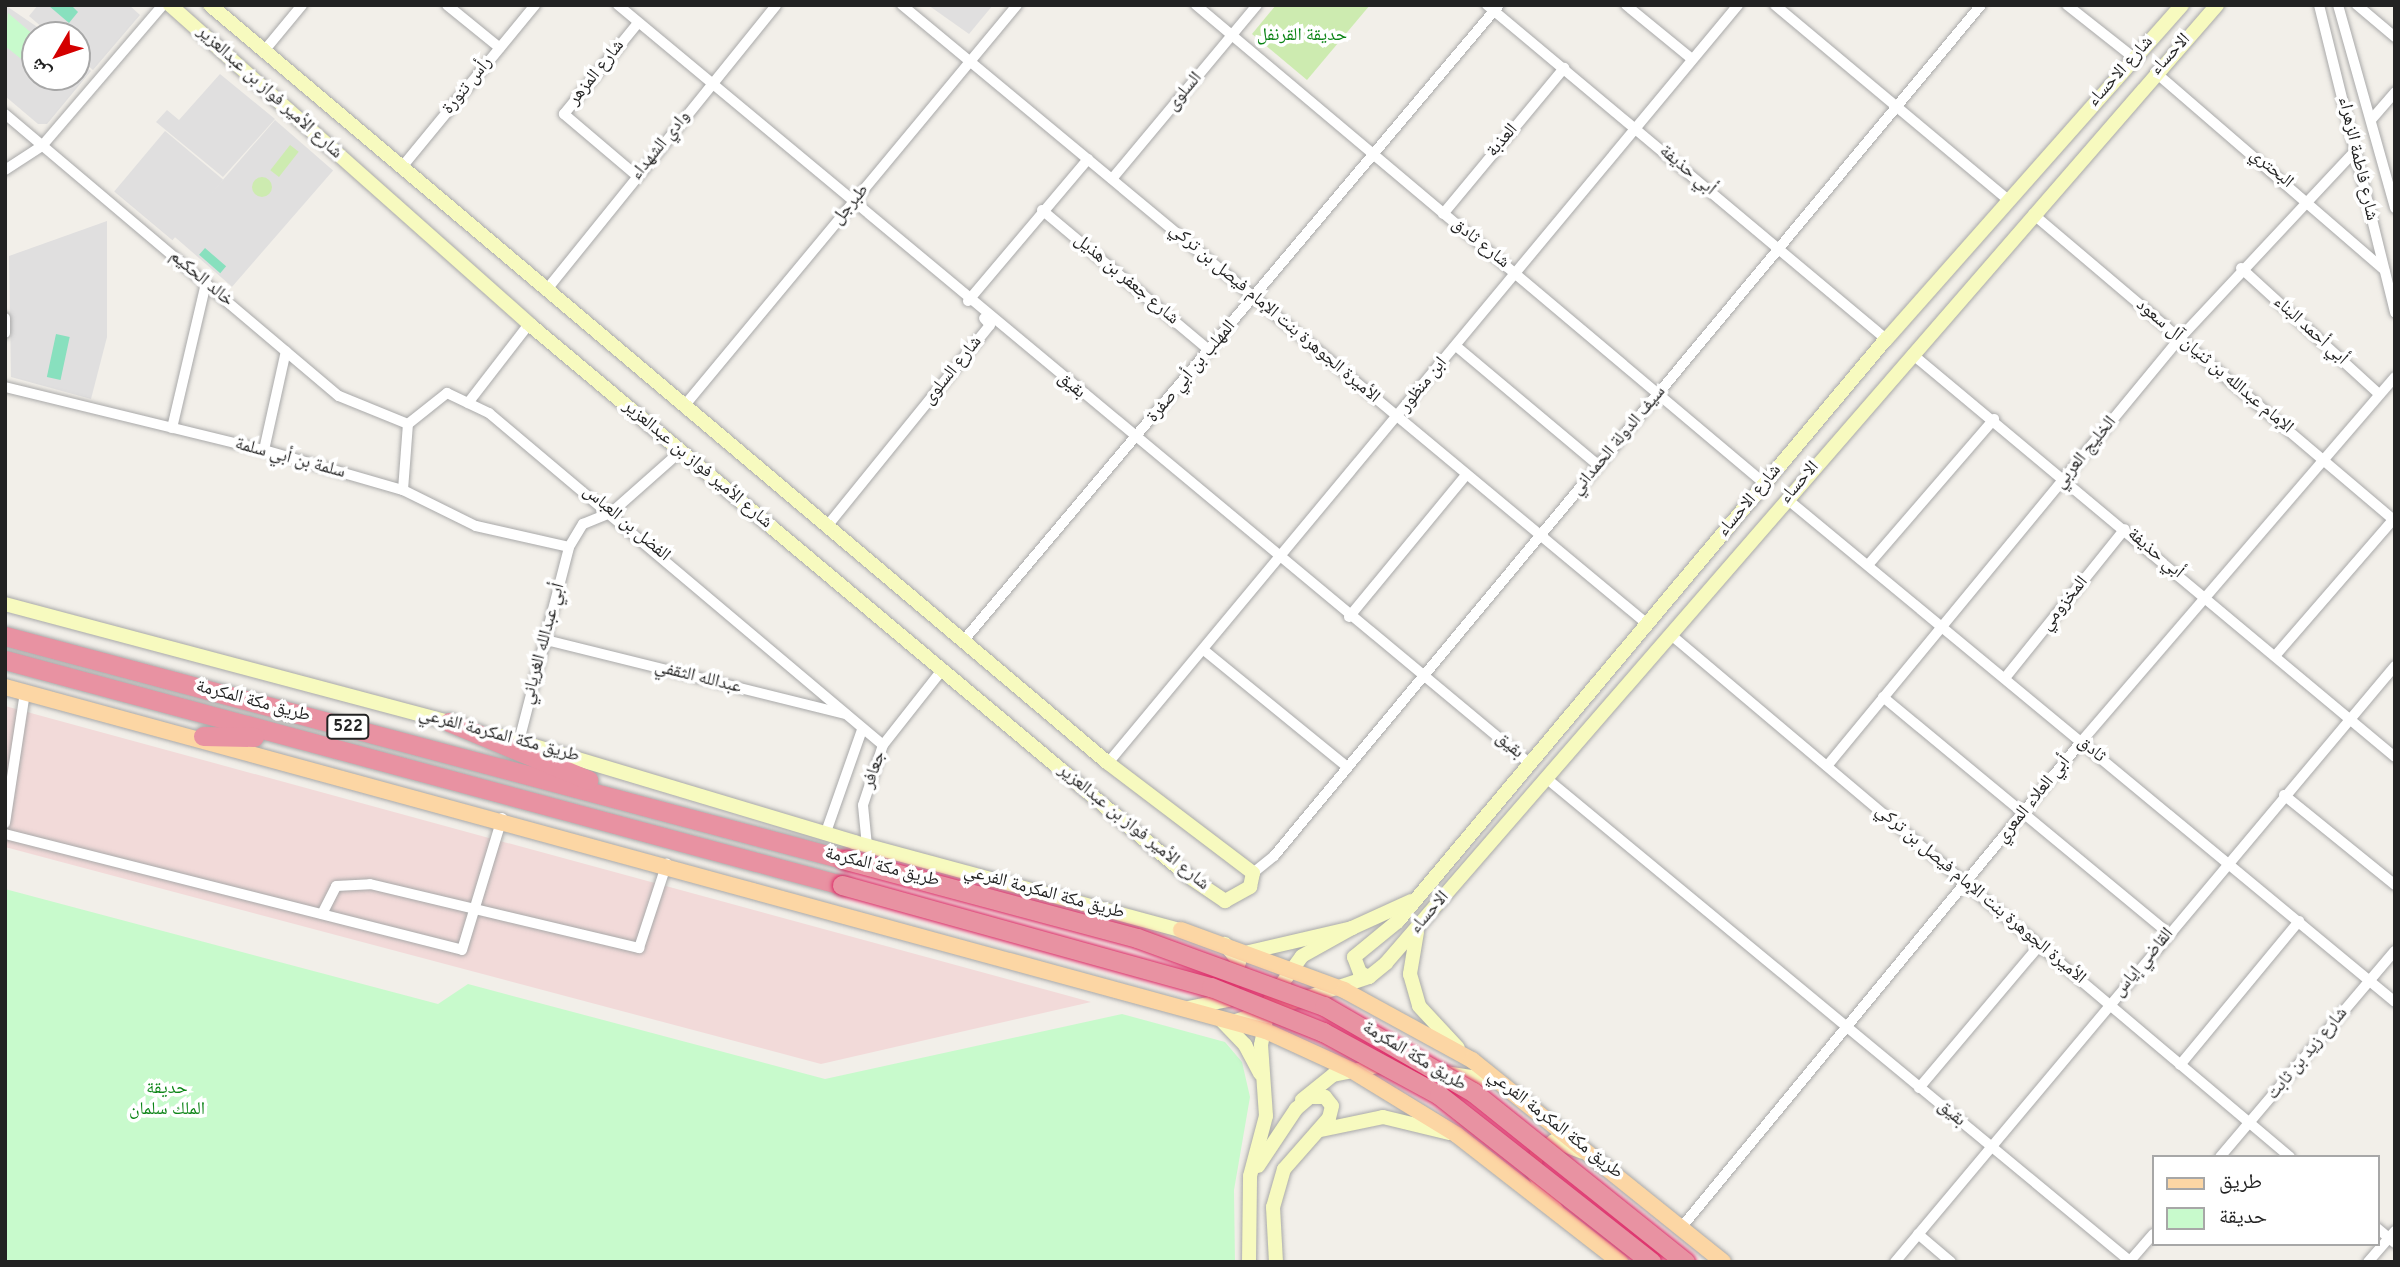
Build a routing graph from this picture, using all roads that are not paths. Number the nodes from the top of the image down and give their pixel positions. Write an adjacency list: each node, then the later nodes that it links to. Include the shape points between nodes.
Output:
1 (163, 5): 40 (street)
2 (170, 5): 65 (main road, شارع الأمير فواز بن عبدالعزير)
3 (210, 5): 28 (main road, شارع الأمير فواز بن عبدالعزير)
4 (302, 5): 28 (street)
5 (447, 5): 27 (street)
6 (535, 5): 27 (street, رأس تنورة)
7 (618, 5): 24 (street, بقيق)
8 (776, 5): 34 (street, وادي الشهداء)
9 (902, 5): 31 (street, الأميرة الجوهرة بنت الإمام فيصل بن تركي)
10 (1017, 5): 31 (street, طبرجل)
11 (1196, 5): 25 (street, شارع ثادق)
12 (1257, 5): 25 (street, السلوى)
13 (1626, 5): 30 (street)
14 (1738, 5): 30 (street, ابن منظور)
15 (1775, 5): 36 (street)
16 (1981, 5): 36 (street, سيف الدولة الحمداني)
17 (2067, 5): 29 (street)
18 (2182, 5): 29 (main road, شارع الاحساء)
19 (2217, 5): 33 (main road, الاحساء)
20 (2319, 5): 41 (street, شارع فاطمة الزهراء)
21 (2338, 5): 38 (street, شارع فاطمة الزهراء)
22 (2357, 5): 26 (street)
23 (1494, 7): 32 (street, أبي حذيفة); 42 (street, المهلب بن أبي صفرة)
24 (639, 23): 34 (street, بقيق); 46 (street, شارع المزهر, via 564,114)
25 (1231, 36): 42 (street, شارع ثادق); 47 (street, السلوى)
26 (2395, 37)
27 (500, 48): 44 (street, رأس تنورة)
28 (264, 51): 44 (main road, شارع الأمير فواز بن عبدالعزير)
29 (2134, 58): 49 (main road, شارع الاحساء)
30 (1692, 59): 39 (street, ابن منظور)
31 (970, 61): 43 (street, الأميرة الجوهرة بنت الإمام فيصل بن تركي); 50 (street, طبرجل)
32 (1564, 68): 39 (street, أبي حذيفة); 53 (street, العذبة)
33 (2155, 72): 48 (street, البحتري); 54 (main road, الاحساء)
34 (711, 85): 46 (street, وادي الشهداء); 50 (street, بقيق)
35 (2395, 92): 38 (street)
36 (1898, 107): 49 (street); 55 (street, سيف الدولة الحمداني)
37 (5, 114): 40 (street, خالد الحكيم)
38 (2371, 120): 51 (street, شارع فاطمة الزهراء)
39 (1636, 128): 55 (street, أبي حذيفة); 58 (street, ابن منظور)
40 (42, 146): 45 (street); 59 (street, خالد الحكيم)
41 (2355, 151): 48 (street, الخليج العربي); 57 (street, شارع فاطمة الزهراء)
42 (1374, 156): 53 (street, شارع ثادق); 61 (street, المهلب بن أبي صفرة)
43 (1088, 159): 47 (street, الأميرة الجوهرة بنت الإمام فيصل بن تركي); 52 (street)
44 (402, 167): 60 (main road, شارع الأمير فواز بن عبدالعزير)
45 (5, 170)
46 (637, 176): 60 (street, وادي الشهداء)
47 (1112, 179): 61 (street, الأميرة الجوهرة بنت الإمام فيصل بن تركي)
48 (2306, 197): 56 (street, الخليج العربي); 57 (street, البحتري)
49 (2007, 199): 68 (main road, شارع الاحساء)
50 (853, 202): 62 (street, بقيق); 78 (street, طبرجل)
51 (2395, 208)
52 (1042, 210): 62 (street); 71 (street, شارع جعفر بن هذيل)
53 (1443, 214): 58 (street, شارع ثادق)
54 (2033, 214): 67 (street, الإمام عبدالله بن ثنيان آل سعود); 72 (main road, الاحساء)
55 (1779, 248): 68 (street, أبي حذيفة); 75 (street, سيف الدولة الحمداني)
56 (2241, 268): 67 (street, الخليج العربي); 76 (street, أبي أحمد البناء)
57 (2384, 270): 63 (street, شارع فاطمة الزهراء)
58 (1516, 273): 69 (street, ابن منظور); 75 (street, شارع ثادق)
59 (206, 283): 70 (street, خالد الحكيم); 82 (street)
60 (548, 288): 78 (main road, شارع الأمير فواز بن عبدالعزير)
61 (1255, 296): 71 (street, المهلب بن أبي صفرة); 79 (street, الأميرة الجوهرة بنت الإمام فيصل بن تركي)
62 (965, 298): 83 (street, بقيق); 95 (street, شارع السلوى, via 990,325)
63 (2395, 313)
64 (5, 318): 66 (street)
65 (529, 324): 77 (street); 85 (main road, شارع الأمير فواز بن عبدالعزير)
66 (5, 333)
67 (2180, 338): 86 (street, الإمام عبدالله بن ثنيان آل سعود); 89 (street, الخليج العربي)
68 (1885, 339): 90 (main road, شارع الاحساء)
69 (1456, 346): 79 (street, ابن منظور); 87 (street)
70 (286, 351): 81 (street, خالد الحكيم, via 339,396); 84 (street)
71 (1210, 351): 83 (street, المهلب بن أبي صفرة)
72 (1912, 354): 80 (street, أبي حذيفة); 92 (main road, الاحساء)
73 (2395, 377): 76 (street, أبي العلاء المعري)
74 (5, 387): 82 (street, سلمة بن أبي سلمة)
75 (1661, 393): 87 (street, سيف الدولة الحمداني); 90 (street, شارع ثادق)
76 (2379, 394): 86 (street, أبي العلاء المعري)
77 (468, 403): 81 (street, الفضل بن العباس, via 447,393); 93 (street, الفضل بن العباس, via 489,413)
78 (685, 405): 95 (main road, شارع الأمير فواز بن عبدالعزير)
79 (1398, 417): 88 (street, الأميرة الجوهرة بنت الإمام فيصل بن تركي); 99 (street, ابن منظور)
80 (1994, 419): 89 (street, أبي حذيفة); 100 (street)
81 (408, 424): 91 (street)
82 (172, 428): 84 (street, سلمة بن أبي سلمة)
83 (1135, 440): 99 (street, بقيق); 109 (street, المهلب بن أبي صفرة)
84 (264, 450): 91 (street, سلمة بن أبي سلمة)
85 (681, 451): 93 (street); 114 (main road, شارع الأمير فواز بن عبدالعزير)
86 (2323, 459): 94 (street, الإمام عبدالله بن ثنيان آل سعود); 101 (street, أبي العلاء المعري)
87 (1598, 466): 97 (street, سيف الدولة الحمداني)
88 (1466, 475): 97 (street, الأميرة الجوهرة بنت الإمام فيصل بن تركي); 103 (street)
89 (2065, 478): 96 (street, أبي حذيفة); 105 (street, الخليج العربي)
90 (1765, 484): 104 (main road, شارع الاحساء)
91 (402, 491): 98 (street, سلمة بن أبي سلمة, via 475,526)
92 (1787, 499): 100 (street, ثادق); 106 (main road, الاحساء)
93 (612, 512): 98 (street, via 583,524); 120 (street, الفضل بن العباس)
94 (2394, 521): 111 (street)
95 (828, 526): 109 (main road, شارع الأمير فواز بن عبدالعزير)
96 (2125, 529): 101 (street, أبي حذيفة); 116 (street, المخزومي)
97 (1541, 536): 104 (street, الأميرة الجوهرة بنت الإمام فيصل بن تركي); 115 (street, سيف الدولة الحمداني)
98 (569, 547): 108 (street, أبي عبدالله الغرياني)
99 (1278, 560): 103 (street, بقيق); 110 (street, ابن منظور)
100 (1868, 565): 105 (street, ثادق)
101 (2204, 595): 111 (street, أبي حذيفة); 126 (street, أبي العلاء المعري)
102 (5, 604): 122 (main road, طريق مكة المكرمة الفرعي)
103 (1349, 617): 115 (street, بقيق)
104 (1646, 623): 129 (main road, شارع الاحساء)
105 (1942, 627): 116 (street, ثادق); 119 (street, الخليج العربي)
106 (1670, 634): 131 (street, الأميرة الجوهرة بنت الإمام فيصل بن تركي); 133 (main road, الاحساء)
107 (5, 636): 138 (highway, طريق مكة المكرمة / 522)
108 (546, 640): 120 (street, عبدالله الثقفي); 125 (street, أبي عبدالله الغرياني)
109 (964, 640): 130 (main road, شارع الأمير فواز بن عبدالعزير)
110 (1205, 651): 130 (street, ابن منظور); 132 (street)
111 (2275, 656): 121 (street, أبي حذيفة)
112 (5, 660): 134 (highway, طريق مكة المكرمة / 522)
113 (2395, 666): 121 (street, القاضي إياس)
114 (942, 670): 127 (street, جعافر); 145 (main road, شارع الأمير فواز بن عبدالعزير, via 1225,901 1250,887)
115 (1423, 676): 129 (street, بقيق); 132 (street, سيف الدولة الحمداني)
116 (2005, 678): 126 (street, ثادق)
117 (5, 687): 118 (main road)
118 (25, 692): 124 (main road); 139 (street)
119 (1883, 697): 131 (street, الخليج العربي); 136 (street)
120 (851, 715): 123 (street, الفضل بن العباس)
121 (2349, 719): 128 (street, أبي حذيفة); 135 (street, القاضي إياس)
122 (449, 722): 125 (main road, طريق مكة المكرمة الفرعي); 138 (highway)
123 (862, 730): 127 (street, الفضل بن العباس); 140 (street)
124 (203, 736): 134 (highway, via 245,735); 137 (main road)
125 (519, 741): 140 (main road, طريق مكة المكرمة الفرعي)
126 (2081, 742): 136 (street, أبي العلاء المعري); 144 (street, ثادق)
127 (883, 745): 142 (street, جعافر, via 863,805)
128 (2395, 757)
129 (1528, 762): 148 (main road, شارع الاحساء)
130 (1108, 763): 145 (main road, شارع الأمير فواز بن عبدالعزير)
131 (1827, 765): 146 (street, الأميرة الجوهرة بنت الإمام فيصل بن تركي)
132 (1347, 767): 145 (street, سيف الدولة الحمداني)
133 (1546, 778): 152 (main road, الاحساء); 169 (street, بقيق)
134 (477, 789): 195 (highway, طريق مكة المكرمة / 522, bridge, via 1211,987 1323,1032 1438,1095)
135 (2284, 795): 144 (street, القاضي إياس); 147 (street)
136 (2024, 813): 146 (street, أبي العلاء المعري); 155 (street)
137 (502, 818): 143 (main road); 149 (street)
138 (691, 818): 196 (highway, طريق مكة المكرمة / 522, bridge, via 1137,938 1324,1006 1473,1092)
139 (5, 822)
140 (826, 832): 142 (main road, طريق مكة المكرمة الفرعي)
141 (5, 834): 150 (street)
142 (867, 846): 154 (main road, طريق مكة المكرمة الفرعي)
143 (667, 863): 149 (street, via 639,948); 166 (main road)
144 (2227, 863): 151 (street, ثادق); 155 (street, القاضي إياس)
145 (1253, 873)
146 (1966, 883): 157 (street, الأميرة الجوهرة بنت الإمام فيصل بن تركي); 169 (street, أبي العلاء المعري)
147 (2395, 886)
148 (1410, 901): 153 (main road); 161 (main road, شارع الاحساء, via 1398,921 1354,957 1353,966)
149 (478, 906): 150 (street, via 370,884 336,886); 150 (street, via 461,950)
150 (322, 914)
151 (2299, 921): 162 (street, ثادق); 172 (street)
152 (1419, 925): 161 (main road, الاحساء); 171 (main road, via 1410,974 1419,1006)
153 (1352, 928): 159 (main road); 160 (main road)
154 (1181, 930): 156 (main road, طريق مكة المكرمة الفرعي)
155 (2168, 933): 165 (street, القاضي إياس)
156 (1224, 944): 159 (main road, طريق مكة المكرمة الفرعي); 166 (main road, via 1239,962 1228,1000)
157 (2039, 946): 165 (street, الأميرة الجوهرة بنت الإمام فيصل بن تركي); 176 (street)
158 (2395, 951): 162 (street, شارع زيد بن ثابت)
159 (1249, 952): 160 (main road, طريق مكة المكرمة الفرعي)
160 (1291, 968): 163 (main road, طريق مكة المكرمة الفرعي); 167 (main road)
161 (1368, 977): 163 (main road)
162 (2370, 981): 164 (street, ثادق); 178 (street, شارع زيد بن ثابت)
163 (1344, 990): 167 (main road); 171 (main road, طريق مكة المكرمة الفرعي)
164 (2395, 1002)
165 (2109, 1004): 172 (street, الأميرة الجوهرة بنت الإمام فيصل بن تركي); 181 (street, القاضي إياس)
166 (1188, 1008): 168 (main road)
167 (1268, 1009): 168 (main road); 170 (main road)
168 (1226, 1020): 170 (main road); 174 (main road)
169 (1846, 1026): 176 (street, بقيق); 187 (street, أبي العلاء المعري)
170 (1264, 1030): 173 (main road); 174 (main road)
171 (1472, 1060): 175 (main road, طريق مكة المكرمة الفرعي)
172 (2180, 1065): 178 (street, الأميرة الجوهرة بنت الإمام فيصل بن تركي)
173 (1351, 1070): 175 (main road, via 1415,1065); 177 (main road, via 1309,1090); 180 (main road)
174 (1262, 1078): 185 (main road, via 1266,1116)
175 (1501, 1083): 184 (main road, طريق مكة المكرمة الفرعي)
176 (1919, 1087): 181 (street, بقيق)
177 (1296, 1109): 179 (main road, via 1310,1097 1325,1097 1332,1106); 185 (main road)
178 (2249, 1123): 182 (street, شارع زيد بن ثابت); 183 (street, الأميرة الجوهرة بنت الإمام فيصل بن تركي)
179 (1321, 1130): 180 (main road, via 1383,1117); 193 (main road, via 1284,1169 1273,1208)
180 (1457, 1135): 186 (main road)
181 (1991, 1148): 188 (street, القاضي إياس); 191 (street, بقيق)
182 (2222, 1155)
183 (2288, 1155)
184 (1600, 1158): 186 (main road, via 1554,1141 1537,1153 1533,1172); 187 (main road, طريق مكة المكرمة الفرعي)
185 (1249, 1190): 192 (main road)
186 (1559, 1213): 194 (main road)
187 (1681, 1228): 197 (main road, طريق مكة المكرمة الفرعي)
188 (1918, 1234): 198 (street, القاضي إياس); 199 (street)
189 (2152, 1235): 191 (street)
190 (2393, 1237): 200 (street)
191 (2130, 1261)
192 (1249, 1262)
193 (1276, 1262)
194 (1620, 1262)
195 (1651, 1262)
196 (1685, 1262)
197 (1723, 1262)
198 (1895, 1262)
199 (1951, 1262)
200 (2368, 1262)

